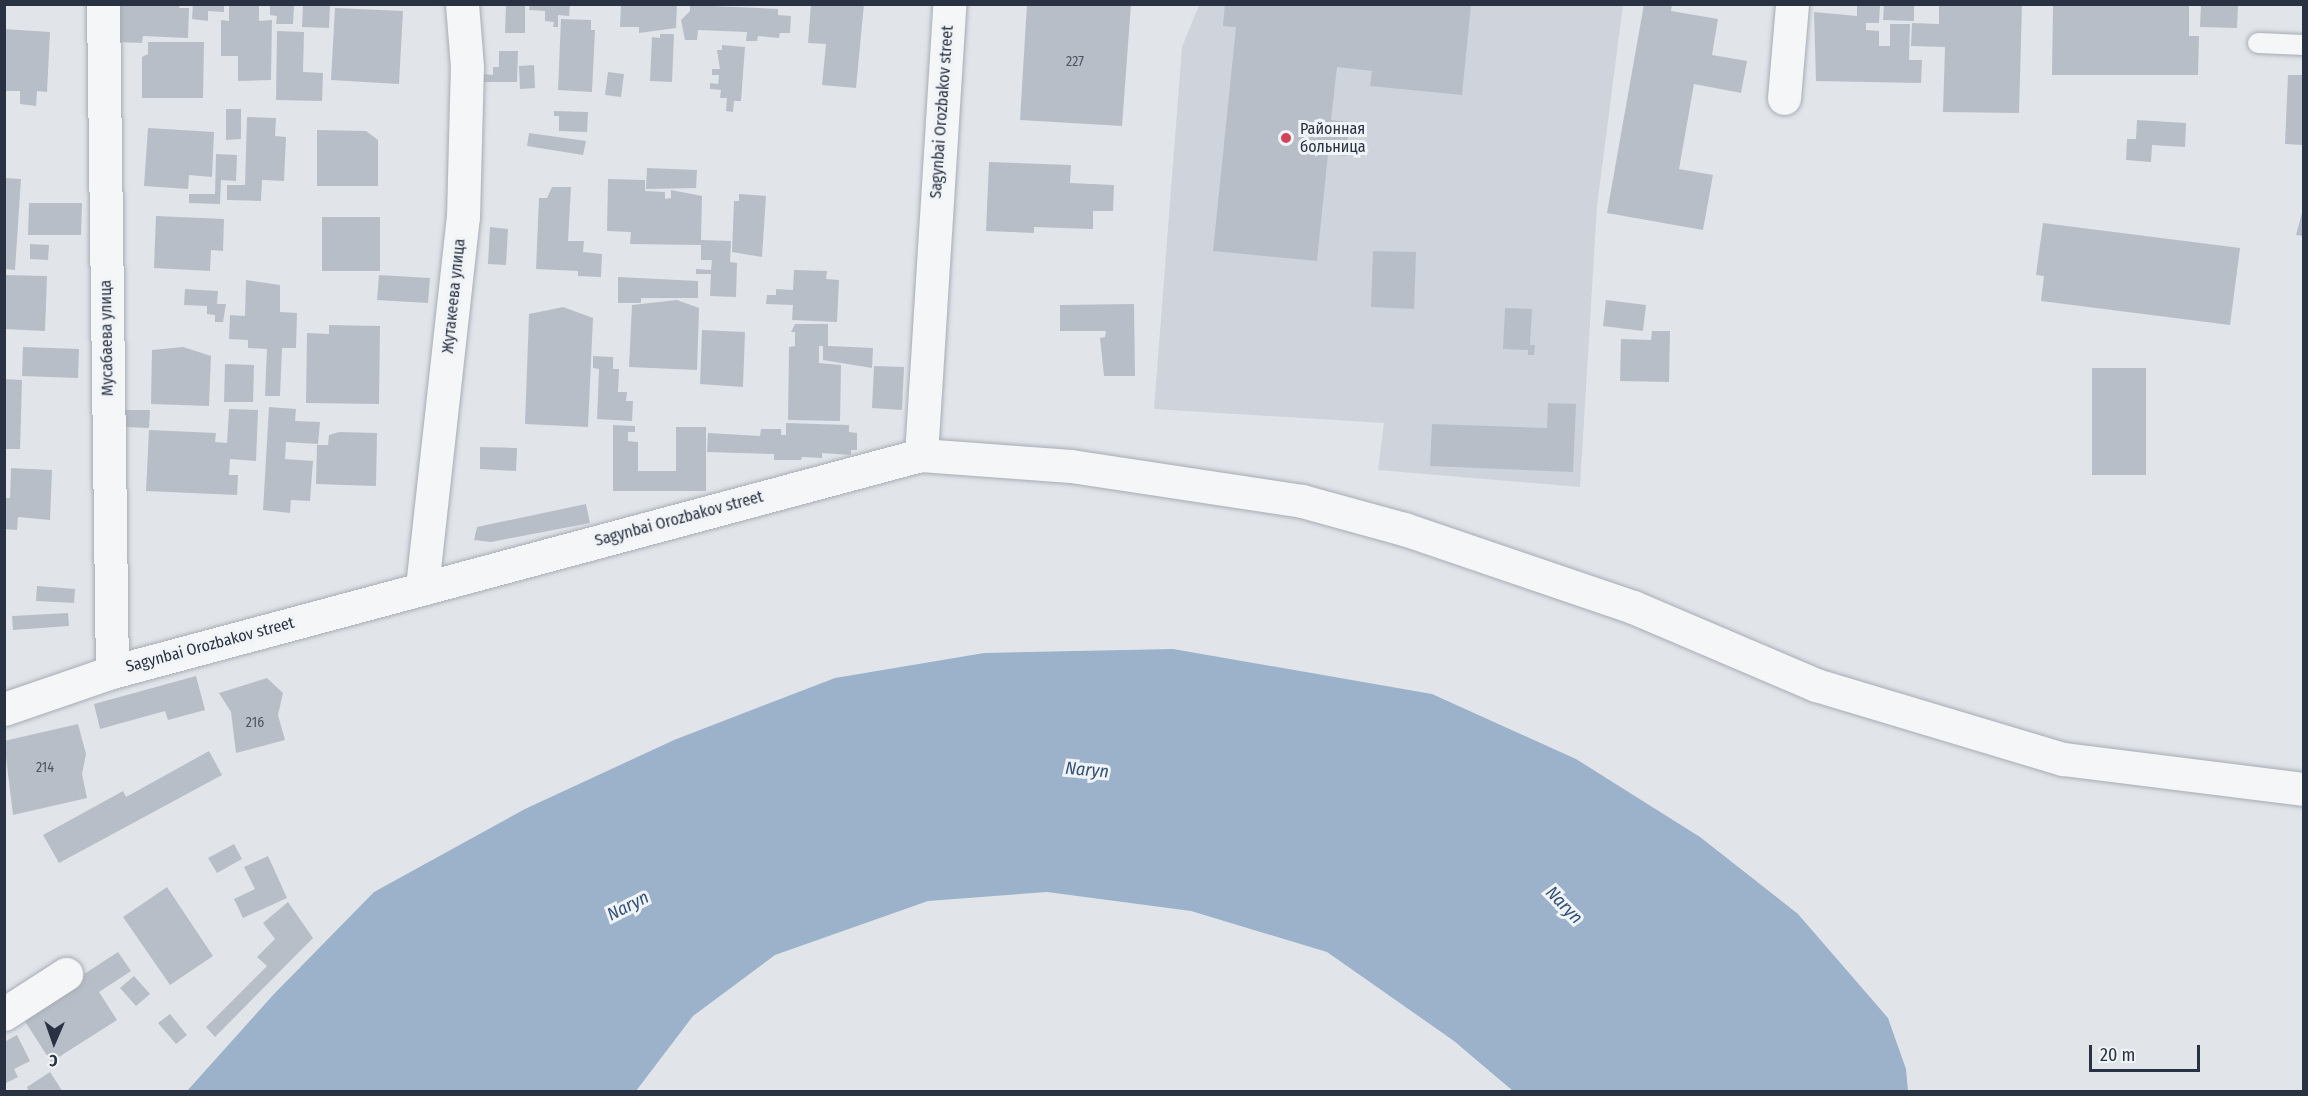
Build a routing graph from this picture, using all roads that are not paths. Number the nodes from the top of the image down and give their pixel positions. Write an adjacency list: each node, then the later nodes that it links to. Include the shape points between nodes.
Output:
1 (103, 4): 10 (street, Мусабаева улица)
2 (462, 4): 9 (street, Жутакеева улица, via 467,67 463,216)
3 (949, 4): 8 (street, Sagynbai Orozbakov street)
4 (1792, 4): 7 (street)
5 (2258, 43): 6 (lane)
6 (2304, 45)
7 (1784, 98)
8 (921, 455): 9 (street, Sagynbai Orozbakov street); 12 (street, via 1071,466 1302,501 1404,529 1633,607 1816,685 2063,759)
9 (422, 587): 10 (street, Sagynbai Orozbakov street)
10 (111, 672): 11 (street, Sagynbai Orozbakov street)
11 (4, 709)
12 (2304, 789)
13 (66, 974): 14 (street)
14 (4, 1014)

